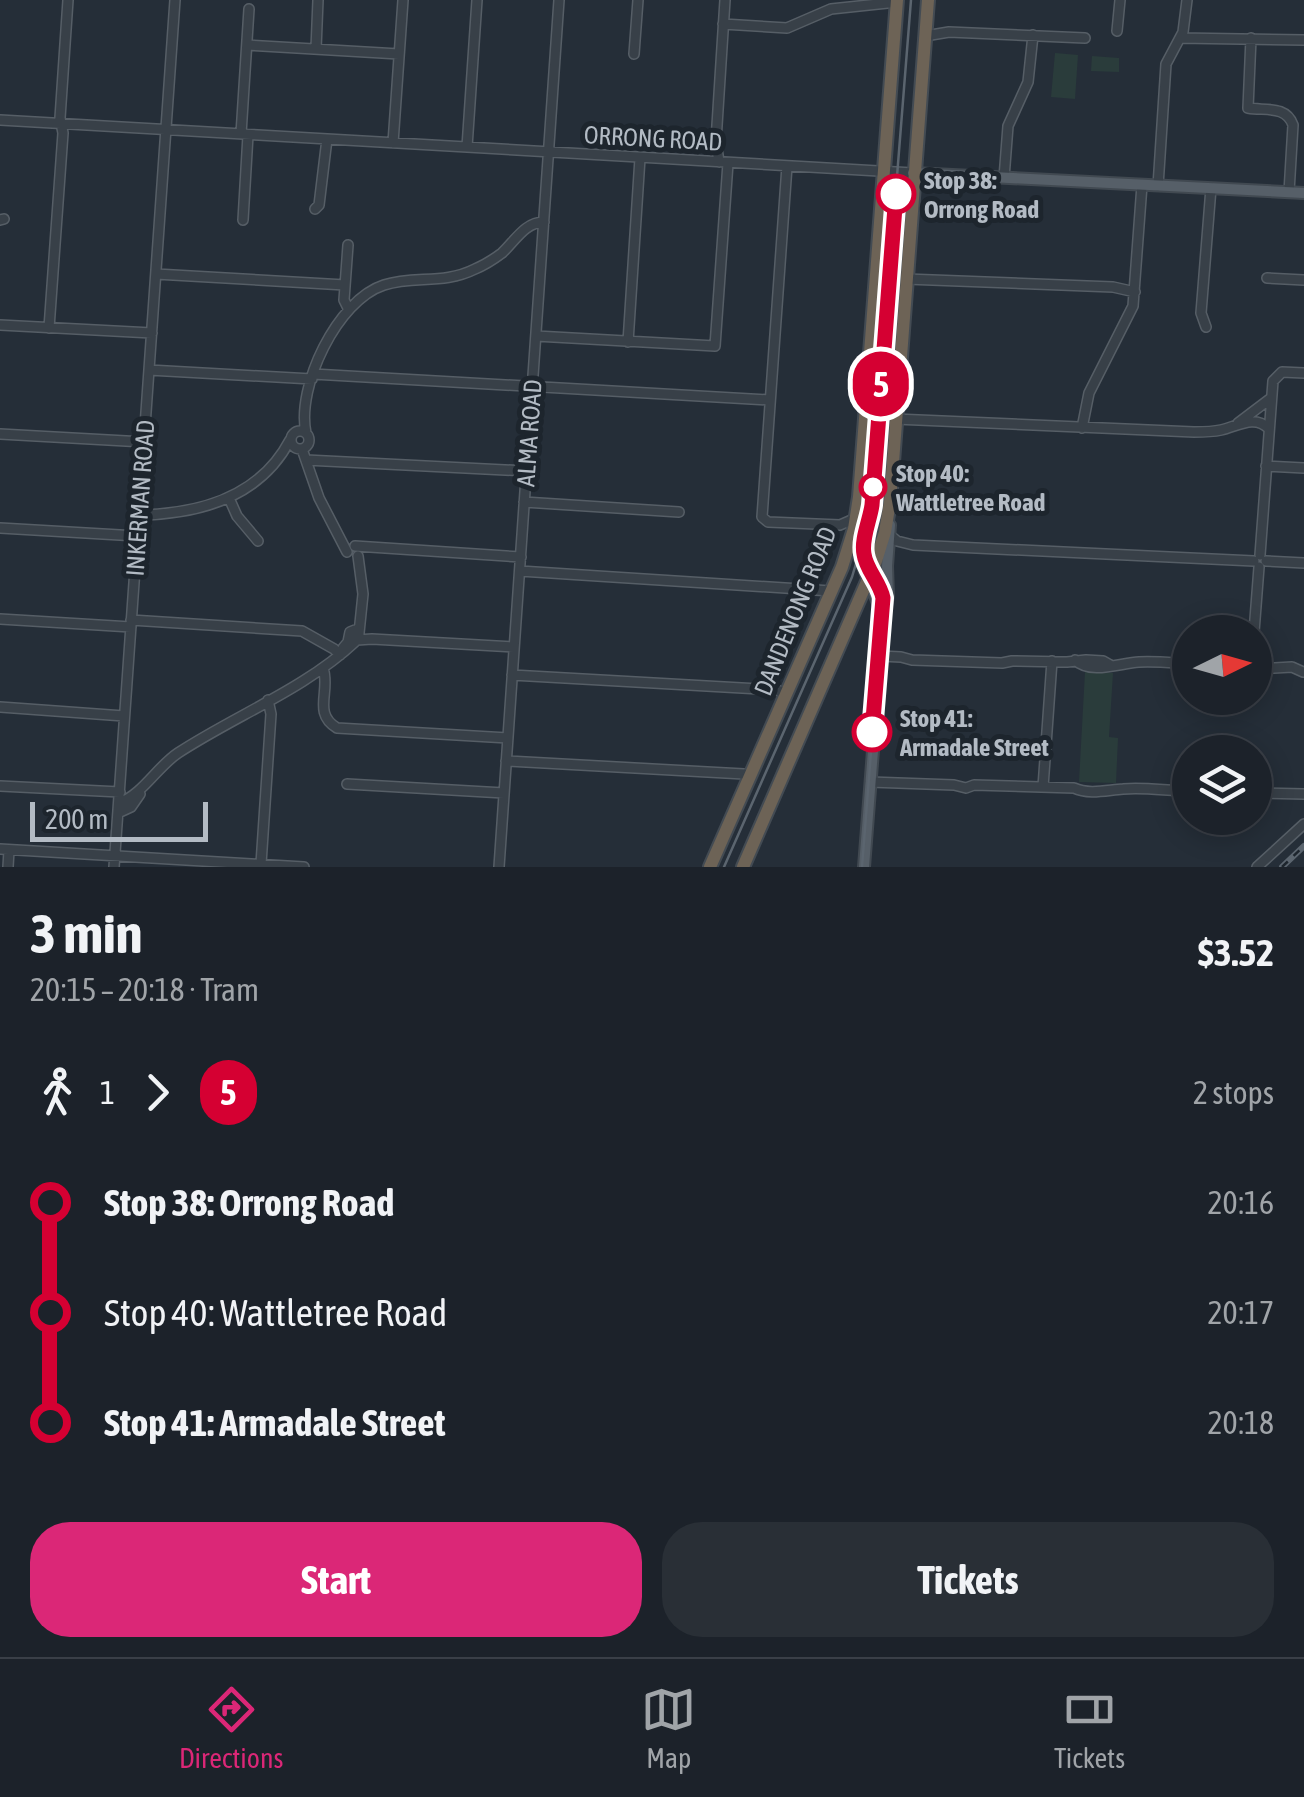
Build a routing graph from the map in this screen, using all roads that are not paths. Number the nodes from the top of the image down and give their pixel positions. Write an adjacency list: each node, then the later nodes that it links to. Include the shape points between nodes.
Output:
1 (68, 0): 27 (street)
2 (175, 0): 28 (street, INKERMAN ROAD)
3 (318, 0): 23 (street)
4 (403, 0): 24 (street)
5 (477, 0): 32 (street)
6 (559, 0): 33 (street, ALMA ROAD)
7 (638, 0): 25 (street)
8 (725, 0): 14 (street)
9 (928, 0): 15 (highway)
10 (1120, 0): 16 (street)
11 (1187, 0): 19 (street)
12 (897, 1): 14 (street, via 831,9 788,28); 37 (highway, DANDENONG ROAD)
13 (249, 10): 22 (street)
14 (723, 24): 35 (street)
15 (925, 29): 17 (street); 38 (highway)
16 (1117, 31)
17 (1032, 36): 18 (street); 39 (street, via 1028,82 1008,126)
18 (1084, 38)
19 (1180, 38): 20 (street); 41 (street, via 1166,64)
20 (1251, 38): 21 (street); 43 (street, via 1248,108 1283,112 1293,125)
21 (1304, 40)
22 (247, 45): 23 (street); 29 (street)
23 (316, 49): 24 (street)
24 (399, 54): 31 (street)
25 (634, 54)
26 (0, 120): 27 (street, ORRONG ROAD)
27 (62, 124): 28 (street, ORRONG ROAD); 58 (street)
28 (166, 130): 29 (street, ORRONG ROAD); 49 (street, INKERMAN ROAD)
29 (245, 134): 30 (street, ORRONG ROAD); 47 (street)
30 (326, 140): 31 (street, ORRONG ROAD); 45 (street)
31 (393, 143): 32 (street, ORRONG ROAD)
32 (467, 147): 33 (street, ORRONG ROAD)
33 (549, 152): 34 (street, ORRONG ROAD); 46 (street, ALMA ROAD)
34 (640, 158): 35 (street, ORRONG ROAD); 61 (street)
35 (719, 162): 36 (street, ORRONG ROAD); 61 (street, via 715,346)
36 (788, 166): 37 (street, ORRONG ROAD); 67 (street)
37 (883, 172): 38 (street, ORRONG ROAD); 86 (highway, DANDENONG ROAD)
38 (914, 173): 39 (main road, ORRONG ROAD); 51 (highway)
39 (1004, 178): 40 (main road, ORRONG ROAD)
40 (1142, 185): 41 (main road, ORRONG ROAD); 54 (street)
41 (1158, 186): 42 (main road, ORRONG ROAD)
42 (1211, 188): 43 (main road, ORRONG ROAD); 57 (street, via 1196,314)
43 (1289, 192): 44 (main road, ORRONG ROAD)
44 (1304, 193)
45 (315, 210)
46 (544, 216): 55 (street, via 467,273 386,284); 60 (street, ALMA ROAD)
47 (243, 220)
48 (348, 244): 53 (street)
49 (156, 274): 53 (street); 59 (street, INKERMAN ROAD)
50 (1267, 278): 52 (street)
51 (906, 279): 54 (street); 69 (highway)
52 (1304, 280)
53 (345, 285): 55 (street)
54 (1136, 288): 71 (street, via 1094,382)
55 (348, 308): 64 (street)
56 (0, 325): 58 (street)
57 (1206, 327)
58 (49, 328): 59 (street)
59 (152, 333): 62 (street, INKERMAN ROAD)
60 (536, 336): 61 (street); 65 (street, ALMA ROAD)
61 (628, 342)
62 (149, 370): 64 (street); 75 (street, INKERMAN ROAD)
63 (1304, 373): 66 (street, via 1277,374)
64 (313, 376): 65 (street); 68 (street)
65 (532, 386): 67 (street); 80 (street, ALMA ROAD)
66 (1272, 398): 70 (street); 72 (street)
67 (770, 400): 87 (street, via 763,519)
68 (306, 406): 74 (street); 76 (street)
69 (895, 419): 71 (street); 83 (highway)
70 (1236, 425): 71 (street, via 1204,432); 72 (street, via 1258,421)
71 (1085, 428)
72 (1269, 429): 78 (street)
73 (0, 434): 75 (street)
74 (291, 437): 76 (street, via 292,446); 76 (street, via 298,431); 77 (street)
75 (144, 442): 84 (street, INKERMAN ROAD)
76 (306, 452): 77 (street); 80 (street); 94 (street, via 320,498)
77 (281, 457): 81 (street)
78 (1266, 466): 79 (street); 97 (street)
79 (1304, 468)
80 (526, 472): 82 (street, ALMA ROAD)
81 (229, 498): 84 (street, via 200,508); 92 (street)
82 (524, 502): 85 (street); 95 (street, ALMA ROAD)
83 (890, 502): 91 (main road); 100 (highway)
84 (139, 512): 90 (street, INKERMAN ROAD)
85 (679, 512)
86 (856, 518): 87 (street); 89 (highway, DANDENONG ROAD)
87 (840, 525): 89 (street)
88 (0, 528): 90 (street)
89 (853, 535): 100 (main road); 101 (highway, DANDENONG ROAD)
90 (137, 536): 105 (street, INKERMAN ROAD)
91 (891, 536): 93 (street); 96 (main road)
92 (258, 541)
93 (914, 545): 96 (street, via 894,550); 97 (street)
94 (354, 552): 95 (street); 106 (street, via 363,594)
95 (520, 557): 99 (street, ALMA ROAD)
96 (888, 560): 104 (main road)
97 (1260, 561): 98 (street); 102 (street)
98 (1304, 563)
99 (520, 571): 101 (street); 107 (street, ALMA ROAD)
100 (868, 580): 104 (main road); 141 (highway)
101 (831, 591): 116 (highway, DANDENONG ROAD)
102 (1255, 615)
103 (0, 619): 105 (street)
104 (882, 621): 109 (main road)
105 (131, 623): 108 (street, via 302,631); 119 (street, INKERMAN ROAD)
106 (355, 636): 107 (street); 108 (street)
107 (514, 647): 115 (street, ALMA ROAD)
108 (340, 655): 112 (street)
109 (880, 656): 110 (street); 123 (main road)
110 (1052, 661): 111 (street); 126 (street)
111 (1172, 667)
112 (323, 668): 117 (street); 120 (street, via 324,716 337,728)
113 (1272, 668): 114 (street)
114 (1304, 672)
115 (512, 674): 116 (street); 120 (street, ALMA ROAD)
116 (787, 693): 122 (highway, DANDENONG ROAD)
117 (268, 700): 131 (street, via 180,751 149,778 131,807); 136 (street)
118 (0, 708): 119 (street)
119 (124, 716): 131 (street, INKERMAN ROAD)
120 (508, 738): 121 (street, ALMA ROAD)
121 (506, 760): 122 (street); 128 (street, ALMA ROAD)
122 (750, 777): 140 (highway, DANDENONG ROAD)
123 (870, 782): 126 (street); 142 (main road)
124 (347, 784): 128 (street)
125 (0, 786): 131 (street)
126 (1043, 788): 127 (street)
127 (1172, 790)
128 (504, 793): 139 (street, ALMA ROAD)
129 (1272, 794): 130 (street)
130 (1304, 794)
131 (119, 803): 134 (street, INKERMAN ROAD)
132 (1304, 824): 143 (street)
133 (4, 849): 134 (street); 137 (street)
134 (114, 862): 135 (street)
135 (210, 864): 136 (street)
136 (261, 864): 138 (street)
137 (8, 867)
138 (301, 867)
139 (500, 867)
140 (710, 867)
141 (744, 867)
142 (864, 867)
143 (1256, 867)

